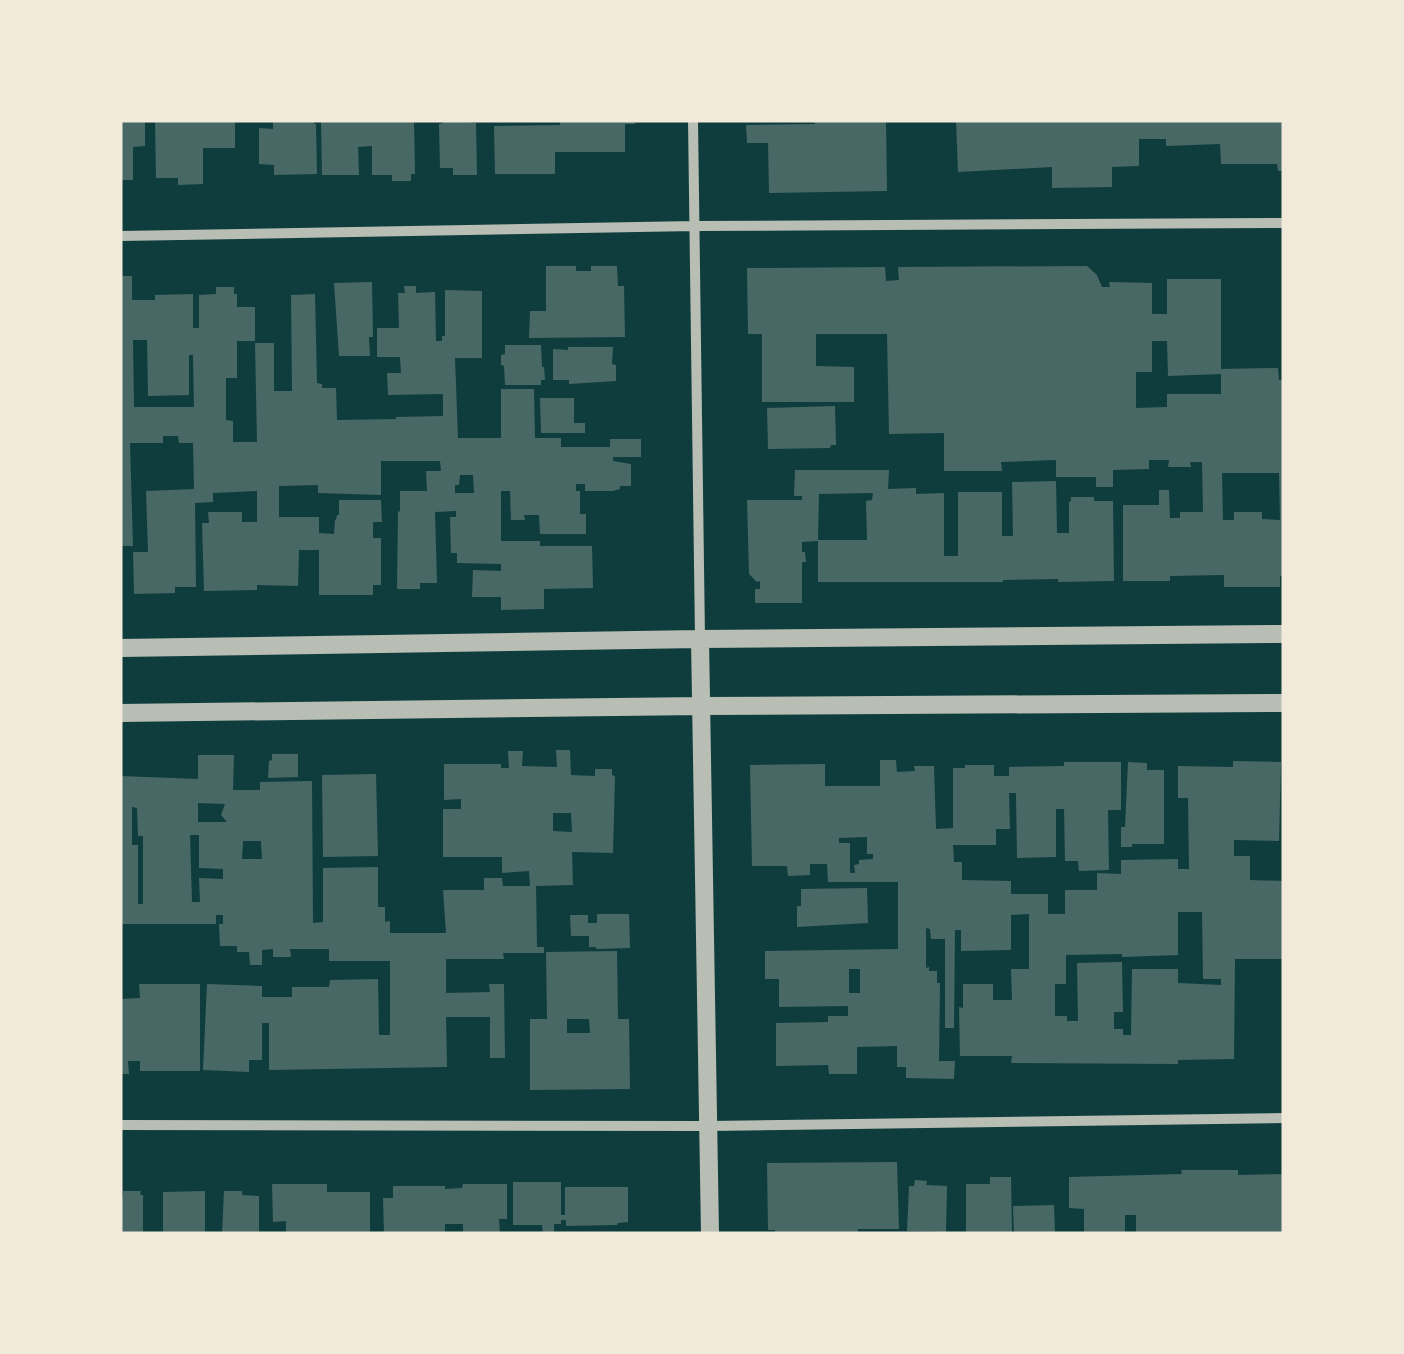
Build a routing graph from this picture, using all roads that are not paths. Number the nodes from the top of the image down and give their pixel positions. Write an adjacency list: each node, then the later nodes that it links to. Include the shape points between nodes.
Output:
1 (693, 120): 3 (street)
2 (1284, 223): 3 (street)
3 (694, 226): 4 (street); 6 (street)
4 (120, 236)
5 (1284, 634): 6 (street)
6 (700, 639): 7 (street); 9 (street)
7 (120, 648)
8 (1284, 703): 9 (street)
9 (701, 706): 10 (street); 13 (street)
10 (120, 713)
11 (1284, 1118): 13 (street)
12 (120, 1126): 13 (street)
13 (709, 1126): 14 (street)
14 (710, 1234)

